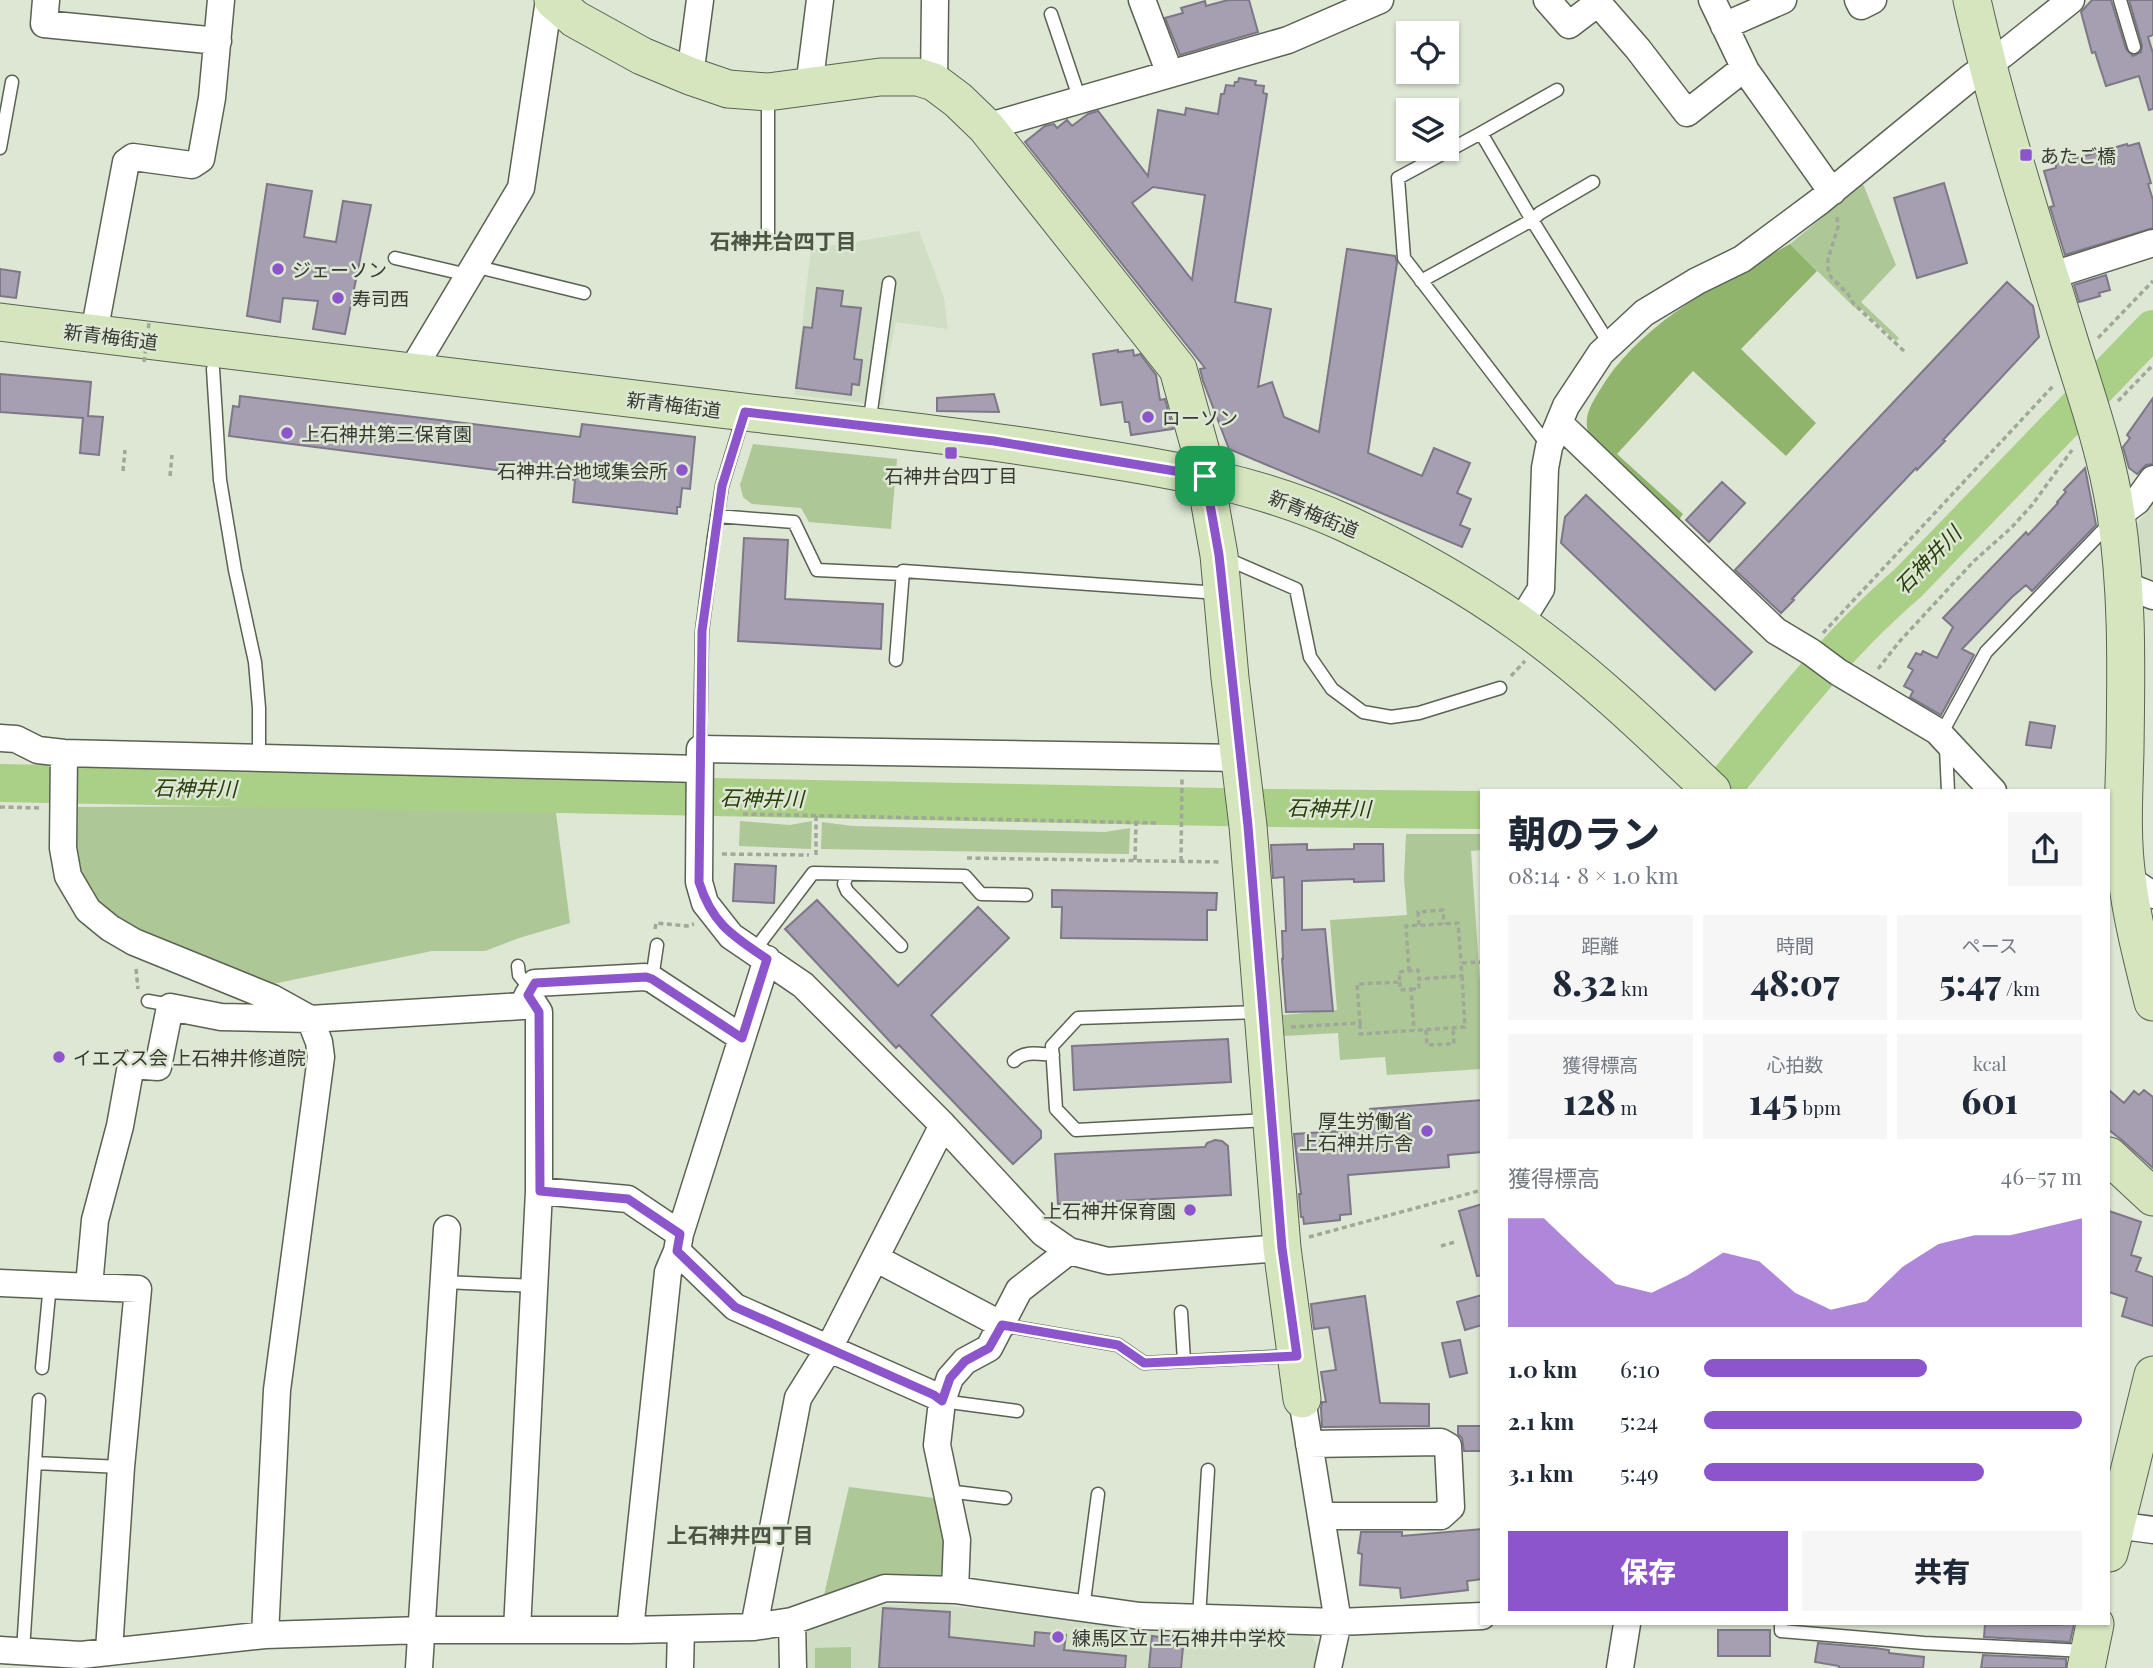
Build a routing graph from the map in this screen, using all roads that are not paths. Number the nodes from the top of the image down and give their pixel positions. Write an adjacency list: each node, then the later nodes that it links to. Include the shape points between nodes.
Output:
1 (46, 0): 19 (street, via 44,24)
2 (221, 0): 19 (street)
3 (551, 0): 24 (street, via 575,19 642,56); 40 (street, via 521,188)
4 (700, 0): 24 (street)
5 (820, 0): 27 (street)
6 (935, 0): 26 (street)
7 (1142, 0): 23 (street)
8 (1380, 0): 23 (street, via 1288,40)
9 (1547, 0): 22 (street, via 1569,25 1598,3 1687,113)
10 (1712, 0): 18 (street)
11 (1783, 0): 18 (street)
12 (1858, 0): 13 (street, via 1861,6)
13 (1873, 0)
14 (1972, 0): 21 (street)
15 (2071, 0): 21 (street)
16 (2120, 0): 20 (lane)
17 (1051, 14): 30 (lane)
18 (1724, 26): 22 (street)
19 (218, 41): 46 (street, via 201,159 192,165 133,157 126,162)
20 (2134, 47)
21 (1986, 65): 35 (street); 41 (street)
22 (1746, 71): 35 (street)
23 (1170, 74): 30 (street)
24 (690, 76): 29 (street, via 727,89)
25 (12, 82): 33 (lane)
26 (934, 82): 27 (street, via 918,77 880,77); 31 (street)
27 (809, 87): 29 (street)
28 (1557, 90): 32 (lane)
29 (768, 92): 37 (lane)
30 (1080, 100): 31 (street)
31 (986, 127): 53 (street, via 1178,369)
32 (1481, 133): 36 (lane); 42 (lane, via 1398,178 1404,258)
33 (0, 148)
34 (1593, 182): 36 (lane)
35 (1827, 196): 47 (street, via 1742,260 1644,313)
36 (1532, 220): 42 (lane); 47 (lane)
37 (768, 243)
38 (2153, 243): 41 (street)
39 (395, 258): 40 (lane)
40 (471, 270): 44 (lane); 49 (street)
41 (2050, 276): 56 (street, via 2096,422)
42 (1422, 281): 52 (lane)
43 (890, 283): 51 (lane)
44 (584, 293)
45 (0, 322): 46 (street, 新青梅街道)
46 (94, 333): 49 (street, 新青梅街道)
47 (1609, 345): 52 (street, via 1566,406)
48 (212, 369): 67 (lane, via 220,480 256,662)
49 (411, 372): 50 (street, 新青梅街道)
50 (745, 412): 51 (street, 新青梅街道); 55 (lane)
51 (869, 425): 53 (street, 新青梅街道)
52 (1554, 435): 61 (street, via 1545,468 1541,589); 65 (street, via 1776,631)
53 (1205, 476): 57 (street); 61 (street, 新青梅街道, via 1289,501 1418,560)
54 (2153, 479): 56 (street, via 2137,501)
55 (717, 516): 58 (lane, via 794,522 817,570); 68 (lane, via 702,631)
56 (2116, 516): 59 (street); 65 (lane, via 1986,652 1945,727)
57 (1219, 555): 60 (street); 63 (lane, via 1296,589 1310,657 1332,689 1363,712 1391,718)
58 (903, 574): 60 (lane); 62 (lane)
59 (2139, 591): 74 (street, via 2127,628 2124,824)
60 (1222, 593): 69 (street)
61 (1524, 640): 70 (street, 新青梅街道, via 1581,671)
62 (896, 660)
63 (1500, 688)
64 (0, 738): 66 (street, via 16,738 38,750)
65 (1945, 738): 71 (lane); 72 (street)
66 (64, 753): 67 (street); 83 (street, via 63,848 68,876 88,910 134,943 272,998)
67 (259, 757): 68 (street)
68 (700, 765): 69 (street); 78 (street, via 699,882 705,903 731,936)
69 (1243, 787): 84 (street)
70 (1710, 789)
71 (1948, 789)
72 (1991, 789)
73 (847, 875): 75 (lane, via 965,876 981,894); 77 (lane, via 847,891); 78 (lane, via 813,873)
74 (2139, 886): 82 (street, via 2139,945)
75 (1026, 895)
76 (657, 945): 80 (lane)
77 (901, 946)
78 (761, 955): 85 (street); 89 (street, via 803,985)
79 (519, 966): 81 (lane)
80 (652, 979): 81 (street, via 535,983); 85 (street)
81 (530, 993): 83 (street, via 522,1006); 91 (street, via 539,1012)
82 (2153, 1002)
83 (310, 1019): 101 (street, via 221,1017 159,1004 158,1068 131,1065 95,1220); 137 (street, via 321,1057 277,1390)
84 (1264, 1020): 86 (lane, via 1078,1018 1052,1046); 88 (street)
85 (742, 1038): 94 (street)
86 (1053, 1055): 87 (lane, via 1019,1055); 88 (lane, via 1056,1109 1076,1130)
87 (1014, 1061)
88 (1272, 1120): 95 (street)
89 (943, 1125): 96 (street, via 1043,1233); 97 (street)
90 (2110, 1158): 92 (street)
91 (540, 1191): 94 (street, via 628,1199); 102 (street)
92 (2153, 1197)
93 (447, 1229): 98 (street)
94 (678, 1242): 105 (street, via 735,1307); 136 (street, via 668,1272)
95 (1282, 1246): 96 (street, via 1108,1261); 106 (street)
96 (1069, 1251): 104 (street, via 1019,1290)
97 (875, 1258): 104 (street); 105 (street)
98 (443, 1282): 102 (lane); 134 (street)
99 (0, 1283): 100 (street)
100 (50, 1284): 101 (street); 108 (lane)
101 (89, 1286): 116 (street, via 138,1289)
102 (535, 1286): 135 (street)
103 (1181, 1312): 107 (lane)
104 (1002, 1325): 107 (lane, via 1118,1345 1144,1363); 112 (street, via 989,1348 965,1361 950,1378)
105 (828, 1350): 112 (street); 132 (street, via 798,1398)
106 (1297, 1356): 107 (lane); 110 (street)
107 (1184, 1361)
108 (42, 1368)
109 (2153, 1375): 123 (street, via 2126,1454)
110 (1302, 1399): 114 (street)
111 (39, 1400): 115 (lane)
112 (942, 1401): 113 (lane); 118 (street, via 937,1445)
113 (1017, 1411)
114 (1309, 1444): 121 (street); 121 (street, via 1441,1442 1448,1446 1451,1507 1441,1516)
115 (35, 1463): 116 (lane); 139 (lane)
116 (121, 1466): 140 (street)
117 (1208, 1470): 127 (lane)
118 (947, 1491): 120 (lane); 124 (street, via 957,1540)
119 (1098, 1494): 125 (lane)
120 (1005, 1498)
121 (1321, 1516): 129 (street)
122 (2153, 1530): 123 (street)
123 (2111, 1535)
124 (955, 1590): 125 (street); 128 (street, via 885,1588)
125 (1083, 1609): 127 (street)
126 (1480, 1616): 129 (street)
127 (1199, 1618): 129 (street)
128 (792, 1621): 132 (street); 143 (street)
129 (1338, 1622): 144 (street)
130 (1627, 1625): 145 (street)
131 (1781, 1625): 138 (lane, via 1781,1631 1924,1643)
132 (754, 1626): 133 (street)
133 (681, 1629): 136 (street); 142 (street)
134 (422, 1630): 135 (street); 137 (street); 141 (street)
135 (517, 1630): 136 (street)
136 (630, 1630)
137 (265, 1635): 140 (street)
138 (2090, 1648)
139 (12, 1650): 140 (street, via 81,1655)
140 (109, 1651)
141 (419, 1668)
142 (680, 1668)
143 (793, 1668)
144 (1328, 1668)
145 (1620, 1668)

